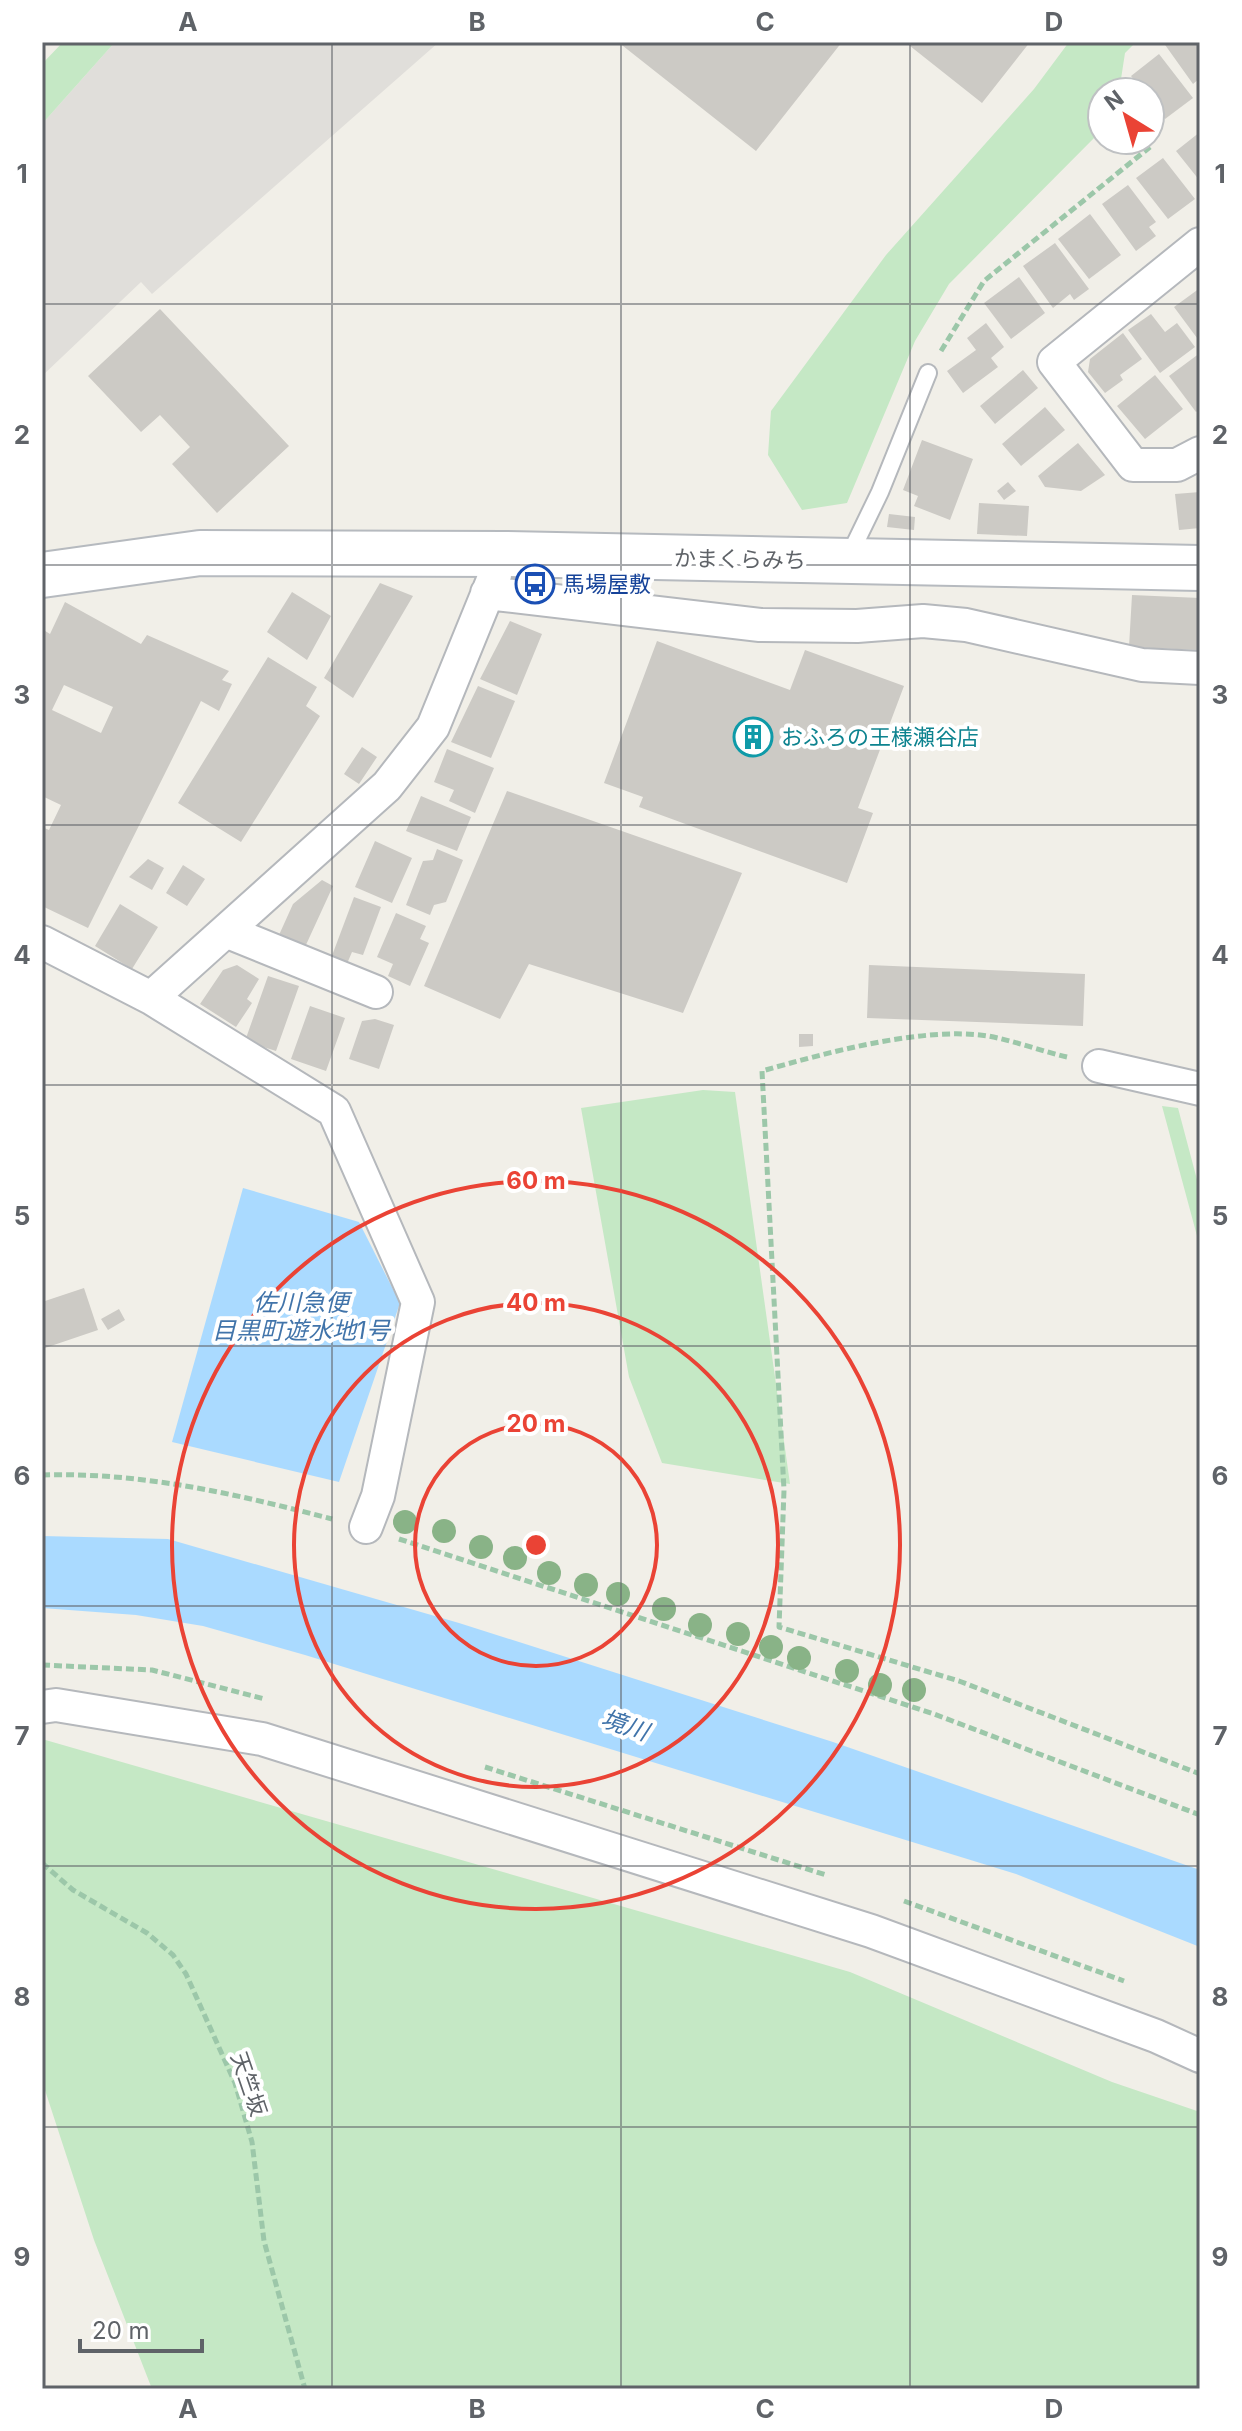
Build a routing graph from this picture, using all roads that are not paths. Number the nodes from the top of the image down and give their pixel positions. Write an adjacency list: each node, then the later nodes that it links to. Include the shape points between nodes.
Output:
1 (1200, 244): 3 (street, via 1054,362 1133,465 1177,465)
2 (928, 373): 4 (lane)
3 (1200, 453)
4 (846, 561): 5 (main road, かまくらみち); 6 (main road, かまくらみち)
5 (1200, 568)
6 (496, 573): 7 (main road, かまくらみち, via 200,553); 8 (street, via 760,625 966,625 1142,665); 9 (street, via 433,727 387,786)
7 (42, 575)
8 (1200, 668)
9 (228, 932): 11 (street); 12 (street)
10 (42, 942): 12 (street)
11 (376, 992)
12 (151, 998): 15 (street, via 334,1111 418,1302 378,1496)
13 (1099, 1066): 14 (street)
14 (1200, 1089)
15 (366, 1527)
16 (42, 1707): 17 (street, via 262,1739 871,1931)
17 (1200, 2056)

